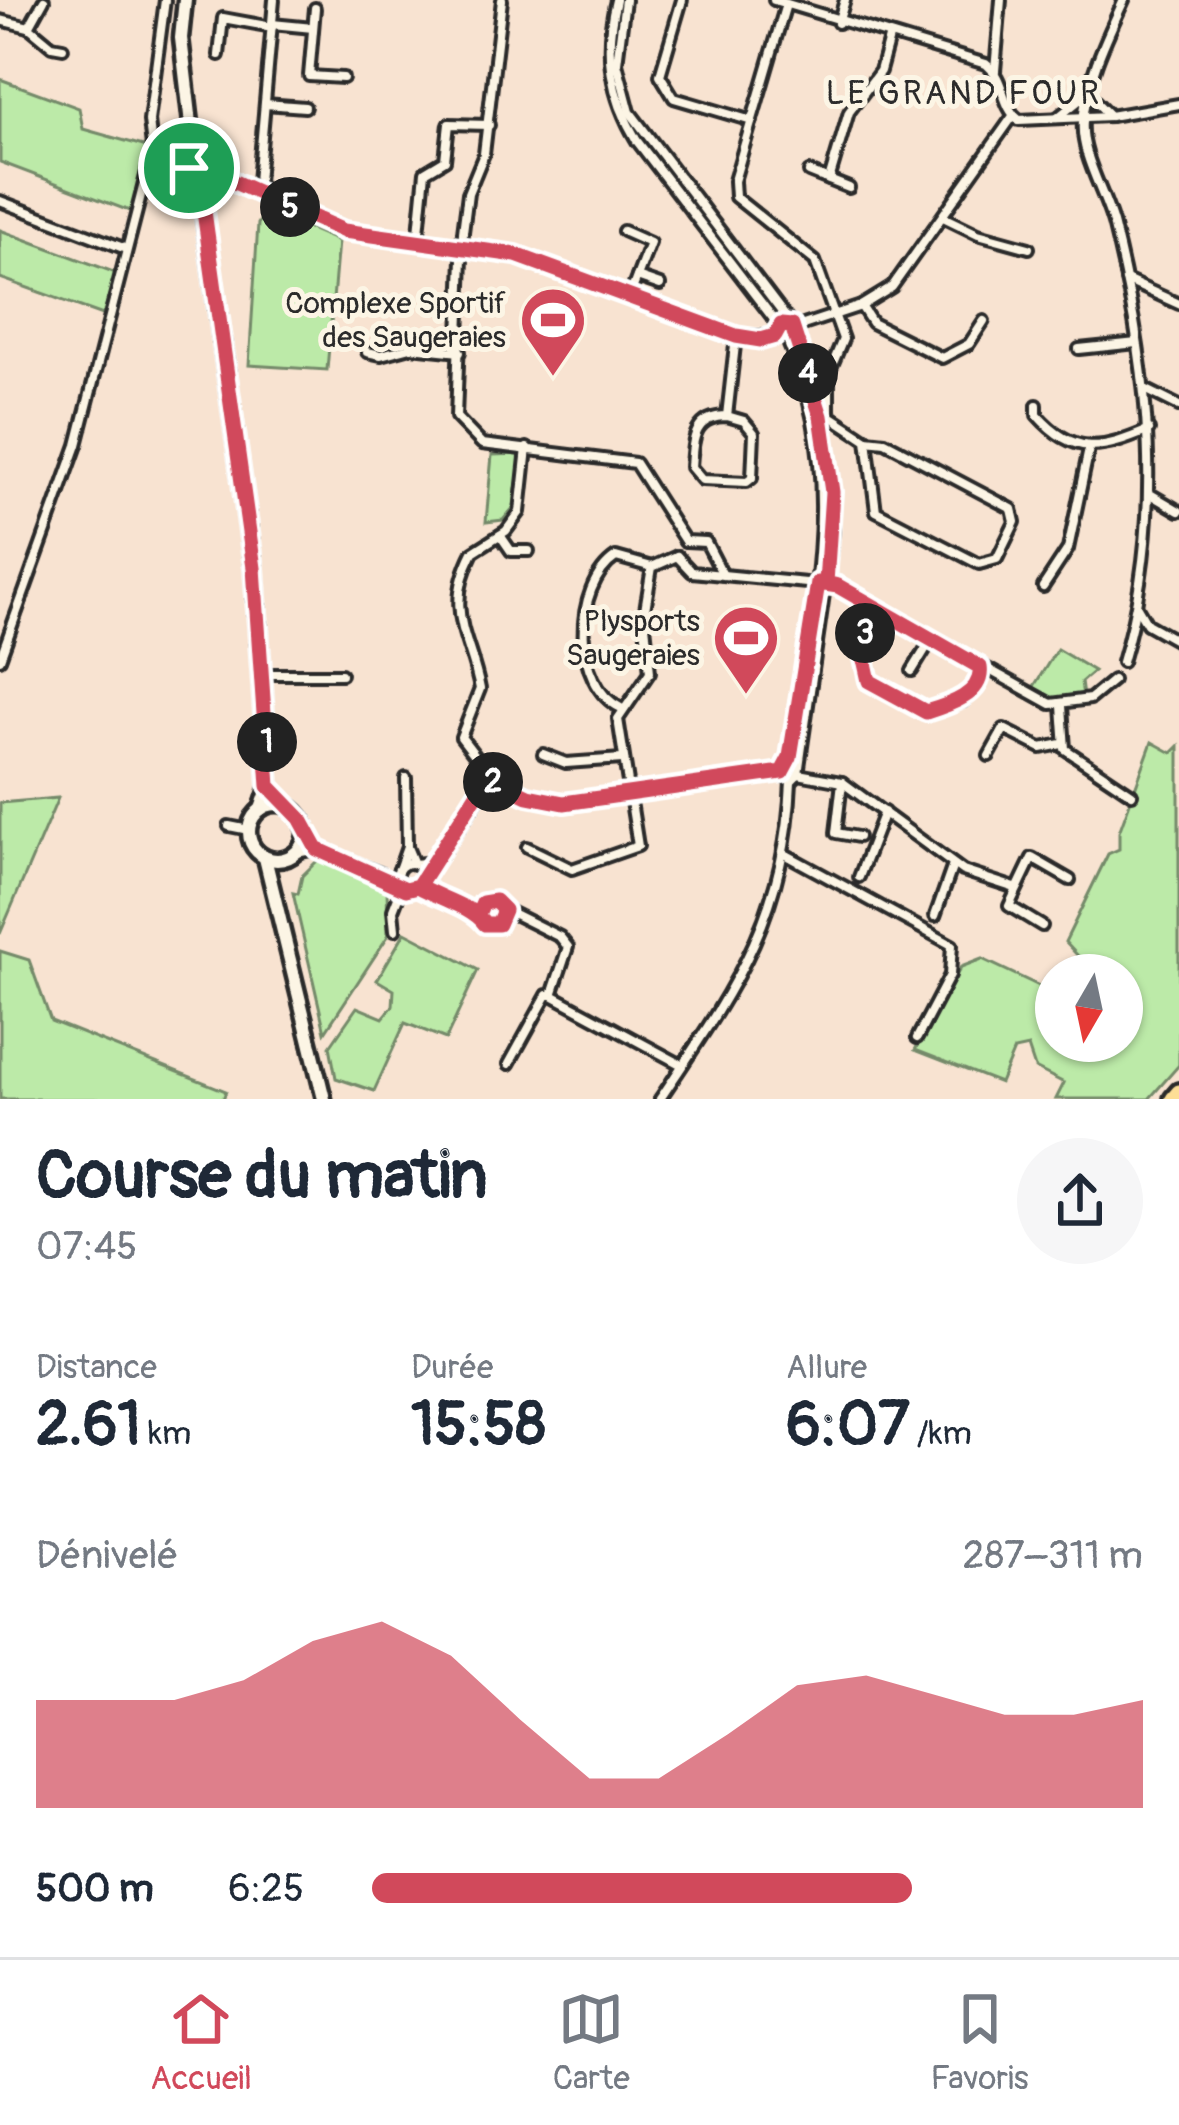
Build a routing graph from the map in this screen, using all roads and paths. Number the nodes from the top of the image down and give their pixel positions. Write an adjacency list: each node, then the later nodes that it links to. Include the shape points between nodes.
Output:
1 (44, 0): 18 (street)
2 (165, 0): 36 (street, via 149,121)
3 (184, 0): 37 (street)
4 (274, 0): 17 (street)
5 (502, 0): 34 (street)
6 (616, 0): 57 (street, via 608,64 619,108)
7 (625, 0): 57 (street, via 617,63 630,112)
8 (682, 0): 32 (street, via 660,75 674,98)
9 (774, 0): 13 (street)
10 (845, 0): 16 (street)
11 (1000, 0): 23 (street)
12 (1124, 0): 25 (street)
13 (786, 4): 16 (street); 32 (street)
14 (315, 8): 19 (street)
15 (0, 20): 18 (street)
16 (838, 23): 20 (street)
17 (272, 26): 19 (street); 22 (street, via 223,18); 26 (street)
18 (29, 27): 21 (street)
19 (314, 28): 24 (street, via 309,76)
20 (890, 38): 23 (street); 39 (street, via 880,71 848,112)
21 (63, 48)
22 (219, 55)
23 (995, 71): 29 (street)
24 (343, 78)
25 (1089, 93): 30 (street); 31 (street); 33 (street)
26 (265, 104): 28 (street); 41 (street)
27 (1179, 104): 30 (street)
28 (305, 107)
29 (1013, 116): 33 (street); 43 (street)
30 (1105, 117): 31 (street); 35 (street)
31 (1083, 119): 33 (street); 35 (street)
32 (752, 121): 55 (street, via 735,197 814,261)
33 (1053, 121)
34 (489, 125): 45 (street, via 449,124 445,160 425,172); 48 (street)
35 (1085, 140): 50 (street)
36 (153, 155): 37 (street); 47 (street)
37 (196, 166): 41 (street); 92 (street)
38 (809, 172): 39 (street)
39 (829, 179): 40 (street)
40 (849, 188)
41 (257, 193): 45 (street, via 344,231)
42 (0, 201): 47 (street)
43 (944, 217): 46 (street); 54 (street, via 879,298)
44 (622, 231): 49 (street, via 650,243)
45 (418, 244): 48 (street)
46 (1029, 248)
47 (126, 249): 88 (street, via 77,445)
48 (461, 249): 52 (street, via 516,255); 63 (street)
49 (637, 277): 51 (street); 52 (street)
50 (1125, 279): 53 (street); 60 (street)
51 (660, 285)
52 (630, 295): 58 (street)
53 (1179, 304)
54 (861, 306): 55 (street); 56 (street, via 872,322 942,358 969,344)
55 (836, 316): 57 (street); 69 (street, via 843,339 829,374 829,415)
56 (984, 321)
57 (784, 328): 58 (street, via 761,340); 59 (street); 59 (street)
58 (736, 336): 67 (street)
59 (792, 343): 82 (street, via 821,416 832,492)
60 (1137, 343): 61 (street); 64 (street)
61 (1079, 350)
62 (367, 352): 63 (street)
63 (460, 352): 70 (street, via 456,417 478,442)
64 (1145, 389): 66 (street); 68 (street)
65 (1037, 405): 71 (street, via 1037,416 1062,440)
66 (1179, 406)
67 (727, 416): 67 (street, via 697,428 692,473 701,480 752,478 754,433)
68 (1149, 430): 71 (street); 72 (street)
69 (867, 440): 69 (street, via 876,511 980,564 997,559 1015,522 1012,509)
70 (527, 448): 74 (street, via 520,512); 75 (street, via 635,463)
71 (1089, 449): 83 (street, via 1068,549)
72 (1150, 494): 73 (street); 84 (street)
73 (1179, 511)
74 (500, 535): 76 (street, via 511,551); 101 (street, via 473,552 459,627 480,688 461,730)
75 (685, 541): 77 (street); 78 (street, via 701,539)
76 (529, 550)
77 (677, 556): 79 (street); 80 (street)
78 (714, 556): 80 (street); 81 (street)
79 (652, 567): 96 (street, via 644,616 650,672); 96 (street, via 616,557 591,595 587,662 606,701)
80 (698, 573): 81 (street)
81 (723, 575): 82 (street)
82 (822, 583): 85 (street); 102 (street)
83 (1043, 587)
84 (1136, 605): 87 (street, via 1147,624); 89 (street)
85 (878, 609): 86 (street); 90 (street, via 860,641 869,681 926,712 963,701)
86 (931, 640): 90 (street); 91 (street)
87 (1179, 642)
88 (0, 659)
89 (1121, 662)
90 (984, 670): 95 (street)
91 (912, 671)
92 (262, 674): 93 (street); 106 (street)
93 (340, 674)
94 (1113, 680): 95 (street, via 1090,699)
95 (1062, 706): 97 (street)
96 (621, 708): 100 (street)
97 (1062, 744): 99 (street, via 1041,748 1004,729); 109 (street)
98 (543, 754): 100 (street, via 566,764)
99 (988, 756)
100 (622, 758): 108 (street)
101 (487, 771): 104 (street); 107 (street)
102 (791, 772): 105 (street); 108 (street); 120 (street)
103 (406, 778): 117 (street)
104 (496, 781): 107 (street); 108 (street, via 549,802)
105 (842, 782): 112 (street); 116 (street, via 836,833)
106 (269, 786): 110 (street); 111 (street)
107 (482, 786): 123 (street)
108 (630, 794): 118 (street, via 638,846 572,869)
109 (1132, 794)
110 (287, 807): 111 (street); 115 (street)
111 (261, 809): 114 (street)
112 (884, 811): 125 (street); 129 (street)
113 (229, 826): 114 (street)
114 (249, 830): 122 (street)
115 (304, 834): 119 (street); 121 (street)
116 (858, 837)
117 (407, 847): 124 (street); 126 (street)
118 (527, 847)
119 (317, 849): 121 (street); 127 (street)
120 (783, 853): 141 (street, via 952,945 950,975); 143 (street, via 746,970)
121 (291, 856): 122 (street); 134 (street)
122 (265, 858): 134 (street)
123 (436, 862): 124 (street); 128 (street)
124 (415, 864): 126 (street); 128 (street)
125 (953, 865): 133 (street); 137 (street)
126 (400, 868): 127 (street); 131 (street)
127 (380, 873): 131 (street)
128 (422, 875): 132 (street)
129 (859, 877)
130 (1070, 880): 133 (street, via 1032,858)
131 (400, 884): 132 (street); 139 (street)
132 (418, 886): 136 (street)
133 (1015, 888): 138 (street, via 1010,907)
134 (277, 891): 144 (street)
135 (504, 910): 136 (street, via 491,900); 136 (street, via 494,926); 140 (street, via 566,941)
136 (478, 914)
137 (935, 916)
138 (1042, 926)
139 (394, 931)
140 (552, 994): 142 (street); 143 (street)
141 (917, 1038)
142 (509, 1064)
143 (682, 1066): 145 (street)
144 (324, 1099)
145 (659, 1099)

